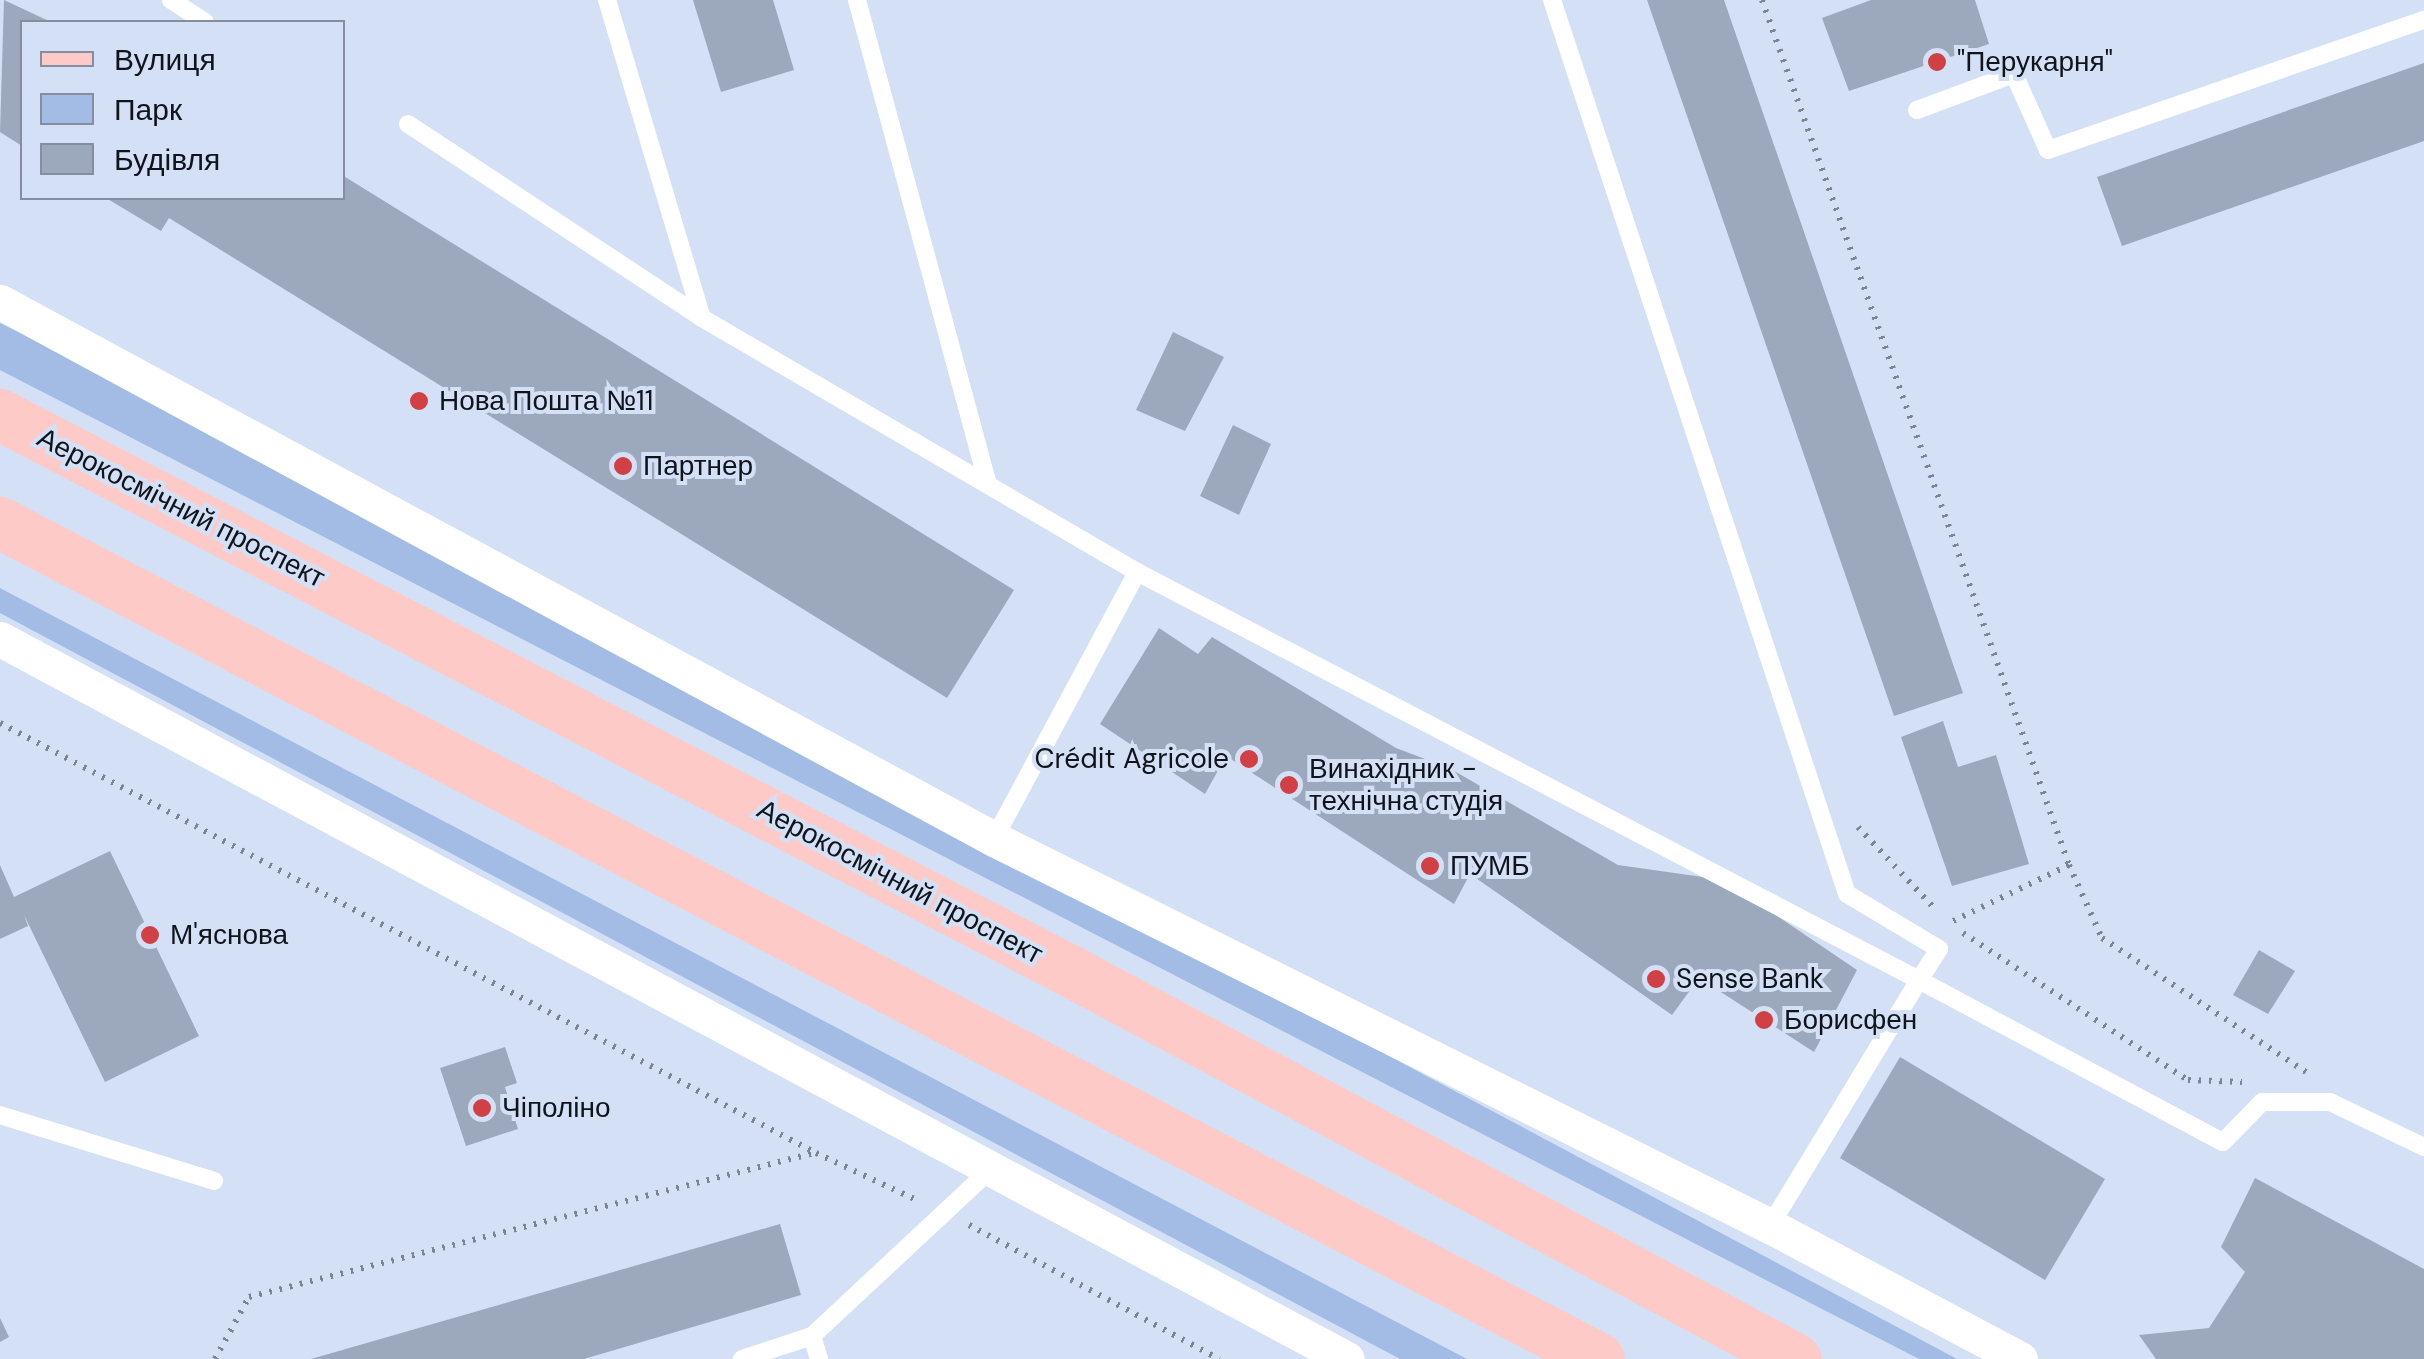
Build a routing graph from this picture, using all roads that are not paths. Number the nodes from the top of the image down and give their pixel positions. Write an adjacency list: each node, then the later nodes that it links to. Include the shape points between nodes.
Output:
1 (171, 0): 5 (lane)
2 (607, 0): 10 (lane)
3 (858, 0): 12 (lane)
4 (1552, 0): 17 (lane, via 1847,894 1939,949)
5 (202, 20)
6 (2424, 20): 7 (lane, via 2048,150 2014,74)
7 (1916, 110)
8 (408, 124): 10 (lane)
9 (0, 302): 16 (street)
10 (702, 318): 12 (lane)
11 (0, 414): 28 (main road, Аерокосмічний проспект, via 1068,970)
12 (988, 486): 14 (lane)
13 (0, 523): 27 (main road)
14 (1137, 572): 16 (lane); 17 (lane)
15 (0, 639): 20 (street)
16 (994, 839): 22 (street)
17 (1920, 980): 19 (lane, via 2223,1142 2262,1102 2330,1102); 22 (lane)
18 (0, 1115): 21 (lane)
19 (2424, 1148)
20 (988, 1171): 23 (lane); 26 (street)
21 (214, 1180)
22 (1770, 1226): 29 (street)
23 (812, 1336): 24 (lane); 25 (lane)
24 (742, 1359)
25 (819, 1359)
26 (1348, 1359)
27 (1598, 1359)
28 (1795, 1359)
29 (2020, 1359)

